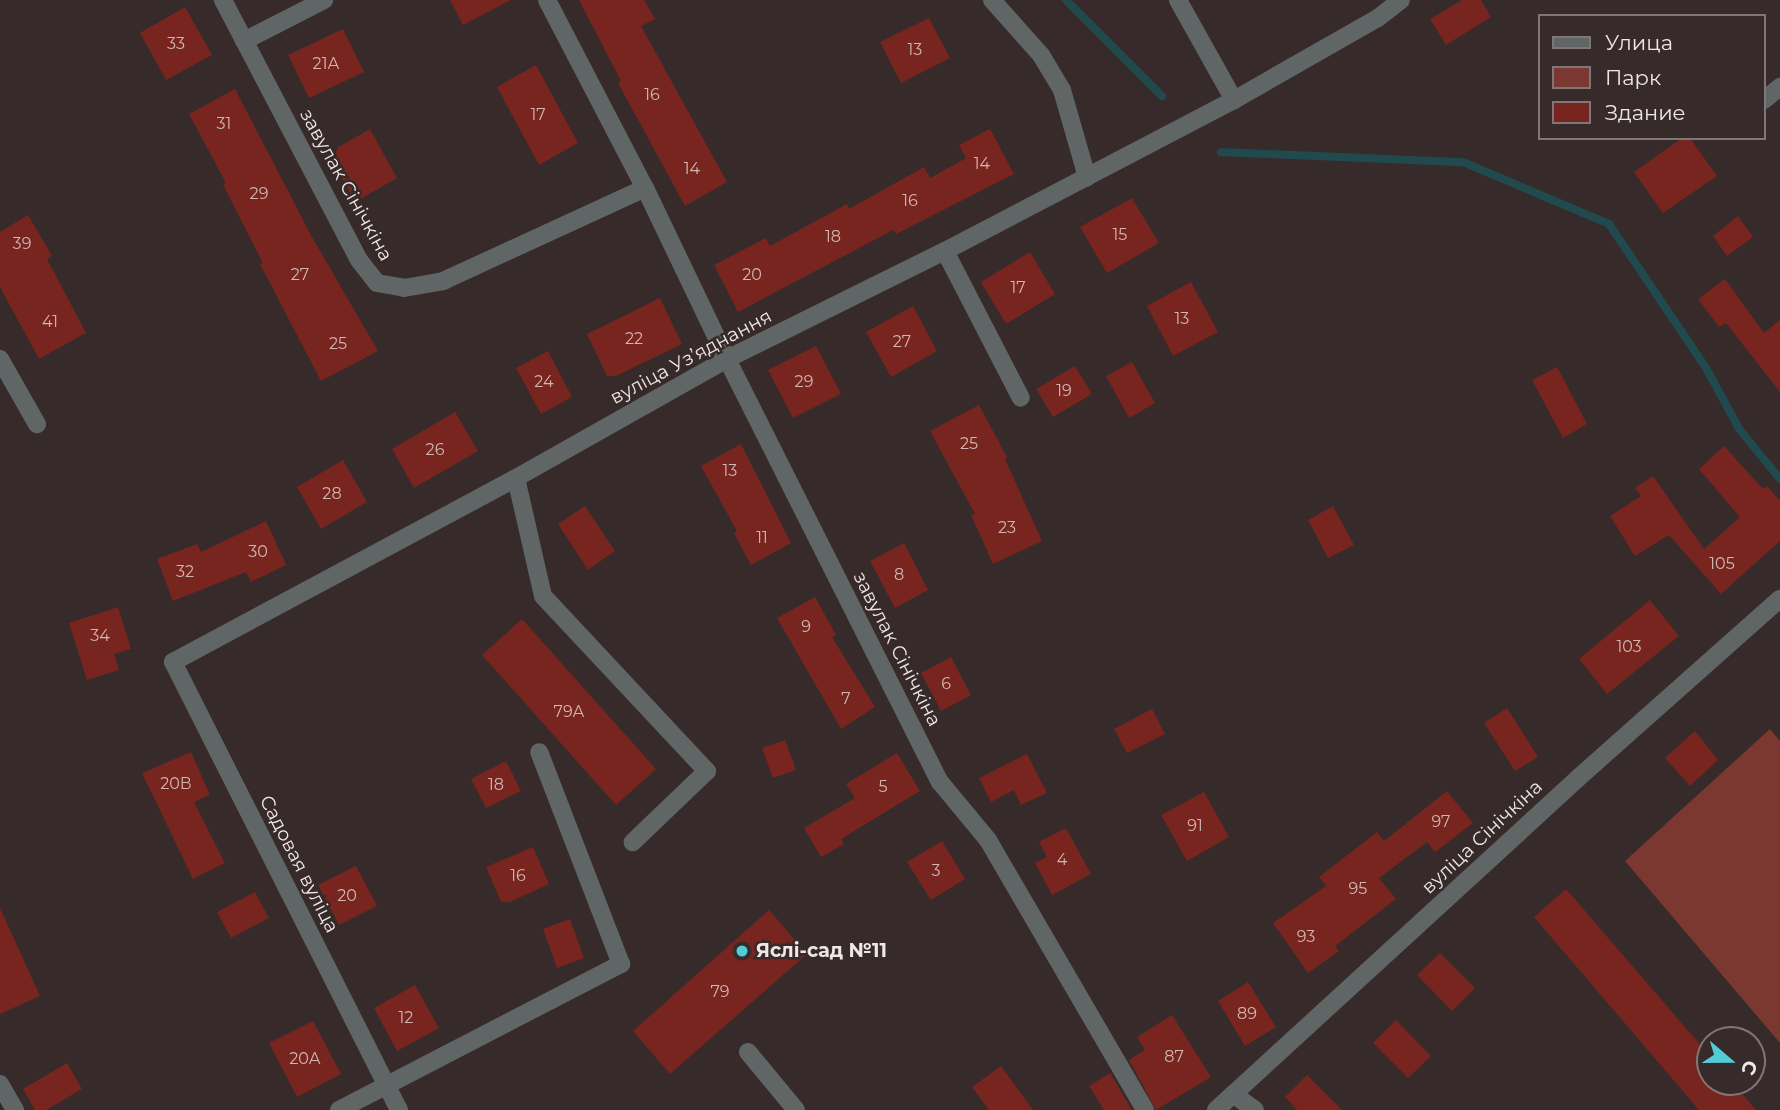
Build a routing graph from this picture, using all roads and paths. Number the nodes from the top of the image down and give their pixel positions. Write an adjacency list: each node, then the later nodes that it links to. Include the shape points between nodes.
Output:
1 (223, 0): 7 (street, завулак Сінічкіна)
2 (324, 0): 7 (street)
3 (547, 0): 12 (street, завулак Сінічкіна)
4 (992, 0): 11 (street, via 1041,55 1062,90)
5 (1178, 0): 10 (street)
6 (1401, 0): 10 (street, вуліца Узʼяднання, via 1378,18)
7 (244, 41): 12 (street, завулак Сінічкіна, via 359,260 377,283 404,288 443,281)
8 (1780, 87): 9 (street)
9 (1766, 98)
10 (1234, 100): 11 (street, вуліца Узʼяднання)
11 (1087, 177): 13 (street, вуліца Узʼяднання)
12 (645, 188): 15 (street, завулак Сінічкіна)
13 (945, 251): 15 (street, вуліца Узʼяднання); 16 (street)
14 (0, 359): 17 (street)
15 (727, 359): 18 (street, вуліца Узʼяднання); 31 (street, завулак Сінічкіна, via 940,782 988,840)
16 (1021, 398)
17 (37, 424)
18 (516, 478): 20 (street, вуліца Узʼяднання); 22 (street, via 543,596 707,771)
19 (1780, 599): 26 (street, вуліца Сінічкіна)
20 (173, 662): 25 (street, Садовая вуліца)
21 (539, 752): 25 (street, via 621,964)
22 (633, 842)
23 (748, 1052): 30 (street)
24 (0, 1084): 27 (street)
25 (386, 1084): 28 (street); 29 (street, Садовая вуліца)
26 (1233, 1094): 32 (street, вуліца Сінічкіна); 33 (street)
27 (15, 1110)
28 (339, 1110)
29 (399, 1110)
30 (796, 1110)
31 (1145, 1110)
32 (1216, 1110)
33 (1255, 1110)

